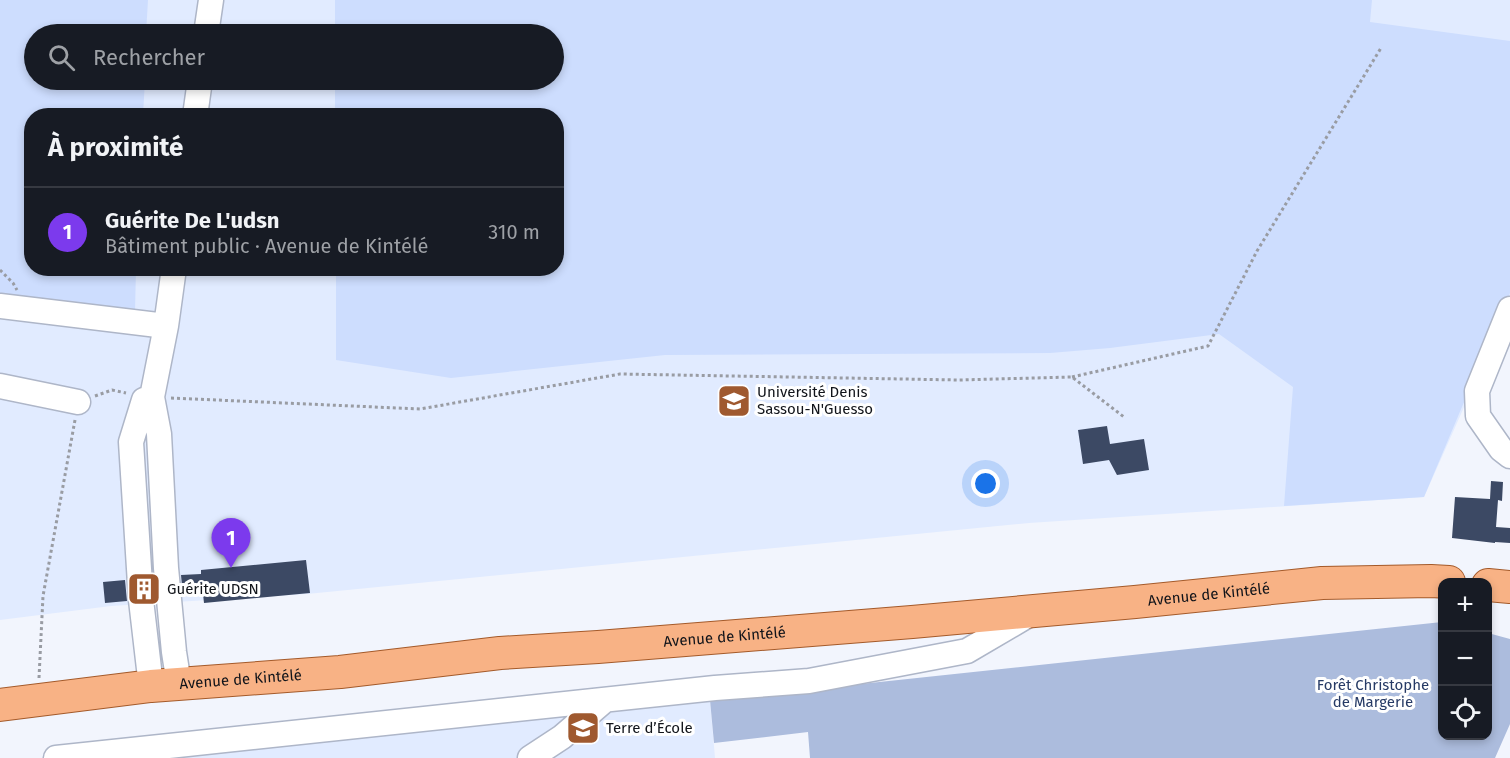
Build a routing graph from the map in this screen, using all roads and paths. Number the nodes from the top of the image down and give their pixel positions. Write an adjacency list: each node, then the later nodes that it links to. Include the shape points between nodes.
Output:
1 (211, 0): 2 (street)
2 (207, 24)
3 (1381, 48): 10 (path, via 1257,251 1208,346)
4 (199, 90): 5 (street)
5 (196, 108)
6 (173, 276): 9 (street)
7 (0, 306): 9 (street)
8 (1510, 309): 15 (street, via 1476,391 1478,416)
9 (166, 326): 12 (street)
10 (1072, 377): 12 (path, via 958,380 620,374 420,409); 14 (path)
11 (0, 386): 13 (street)
12 (152, 397): 13 (path, via 112,390); 20 (street, via 159,434 166,568)
13 (78, 402): 22 (path, via 43,596)
14 (1124, 417)
15 (1510, 456)
16 (1438, 582): 19 (main road, Avenue de Kintélé, via 1322,583)
17 (1492, 585): 18 (main road)
18 (1510, 587)
19 (1034, 611): 20 (main road, Avenue de Kintélé, via 500,653 340,672); 21 (street, via 968,651 809,681)
20 (164, 677): 22 (main road, Avenue de Kintélé)
21 (605, 699): 24 (street); 25 (street, via 562,737)
22 (38, 700): 23 (main road, Avenue de Kintélé)
23 (0, 705)
24 (56, 758)
25 (530, 758)

